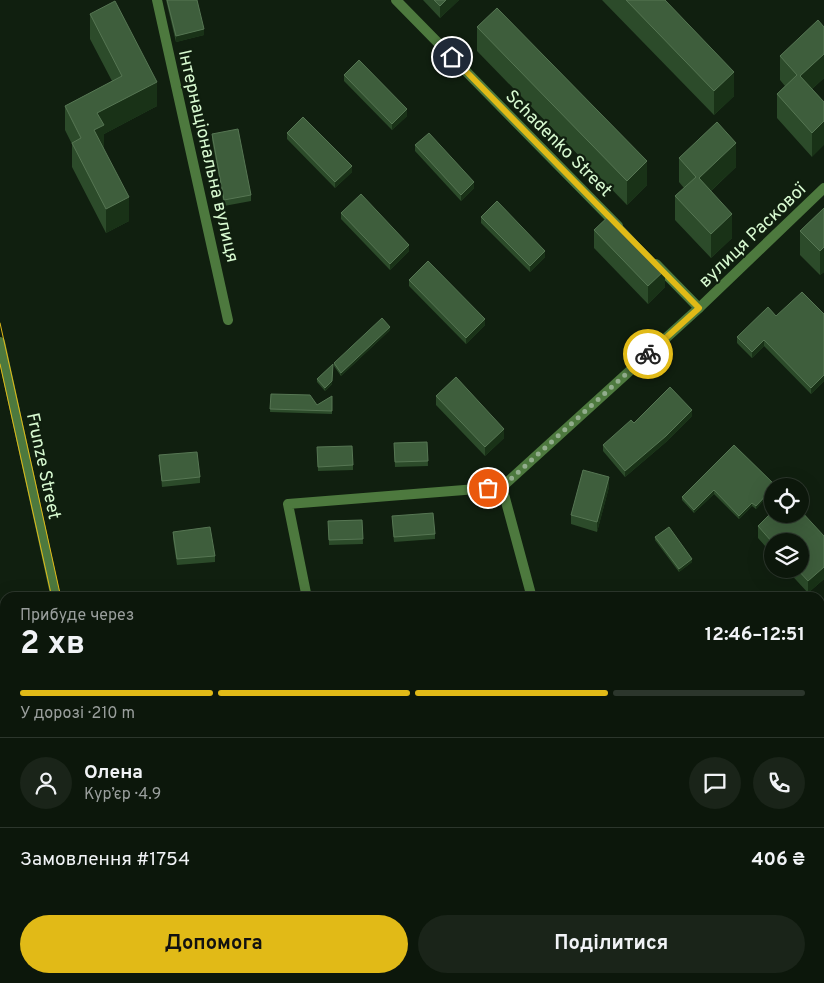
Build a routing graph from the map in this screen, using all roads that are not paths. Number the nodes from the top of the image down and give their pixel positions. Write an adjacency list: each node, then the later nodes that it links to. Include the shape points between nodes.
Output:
1 (157, 0): 7 (street, Інтернаціональна вулиця)
2 (396, 0): 4 (street, Schadenko Street)
3 (824, 188): 6 (street, вулиця Раскової)
4 (626, 234)
5 (646, 255): 6 (street)
6 (699, 308): 9 (street, вулиця Раскової)
7 (228, 320)
8 (0, 342): 10 (street, Frunze Street)
9 (502, 487): 11 (street, via 288,504); 12 (street)
10 (55, 592)
11 (306, 592)
12 (530, 592)

